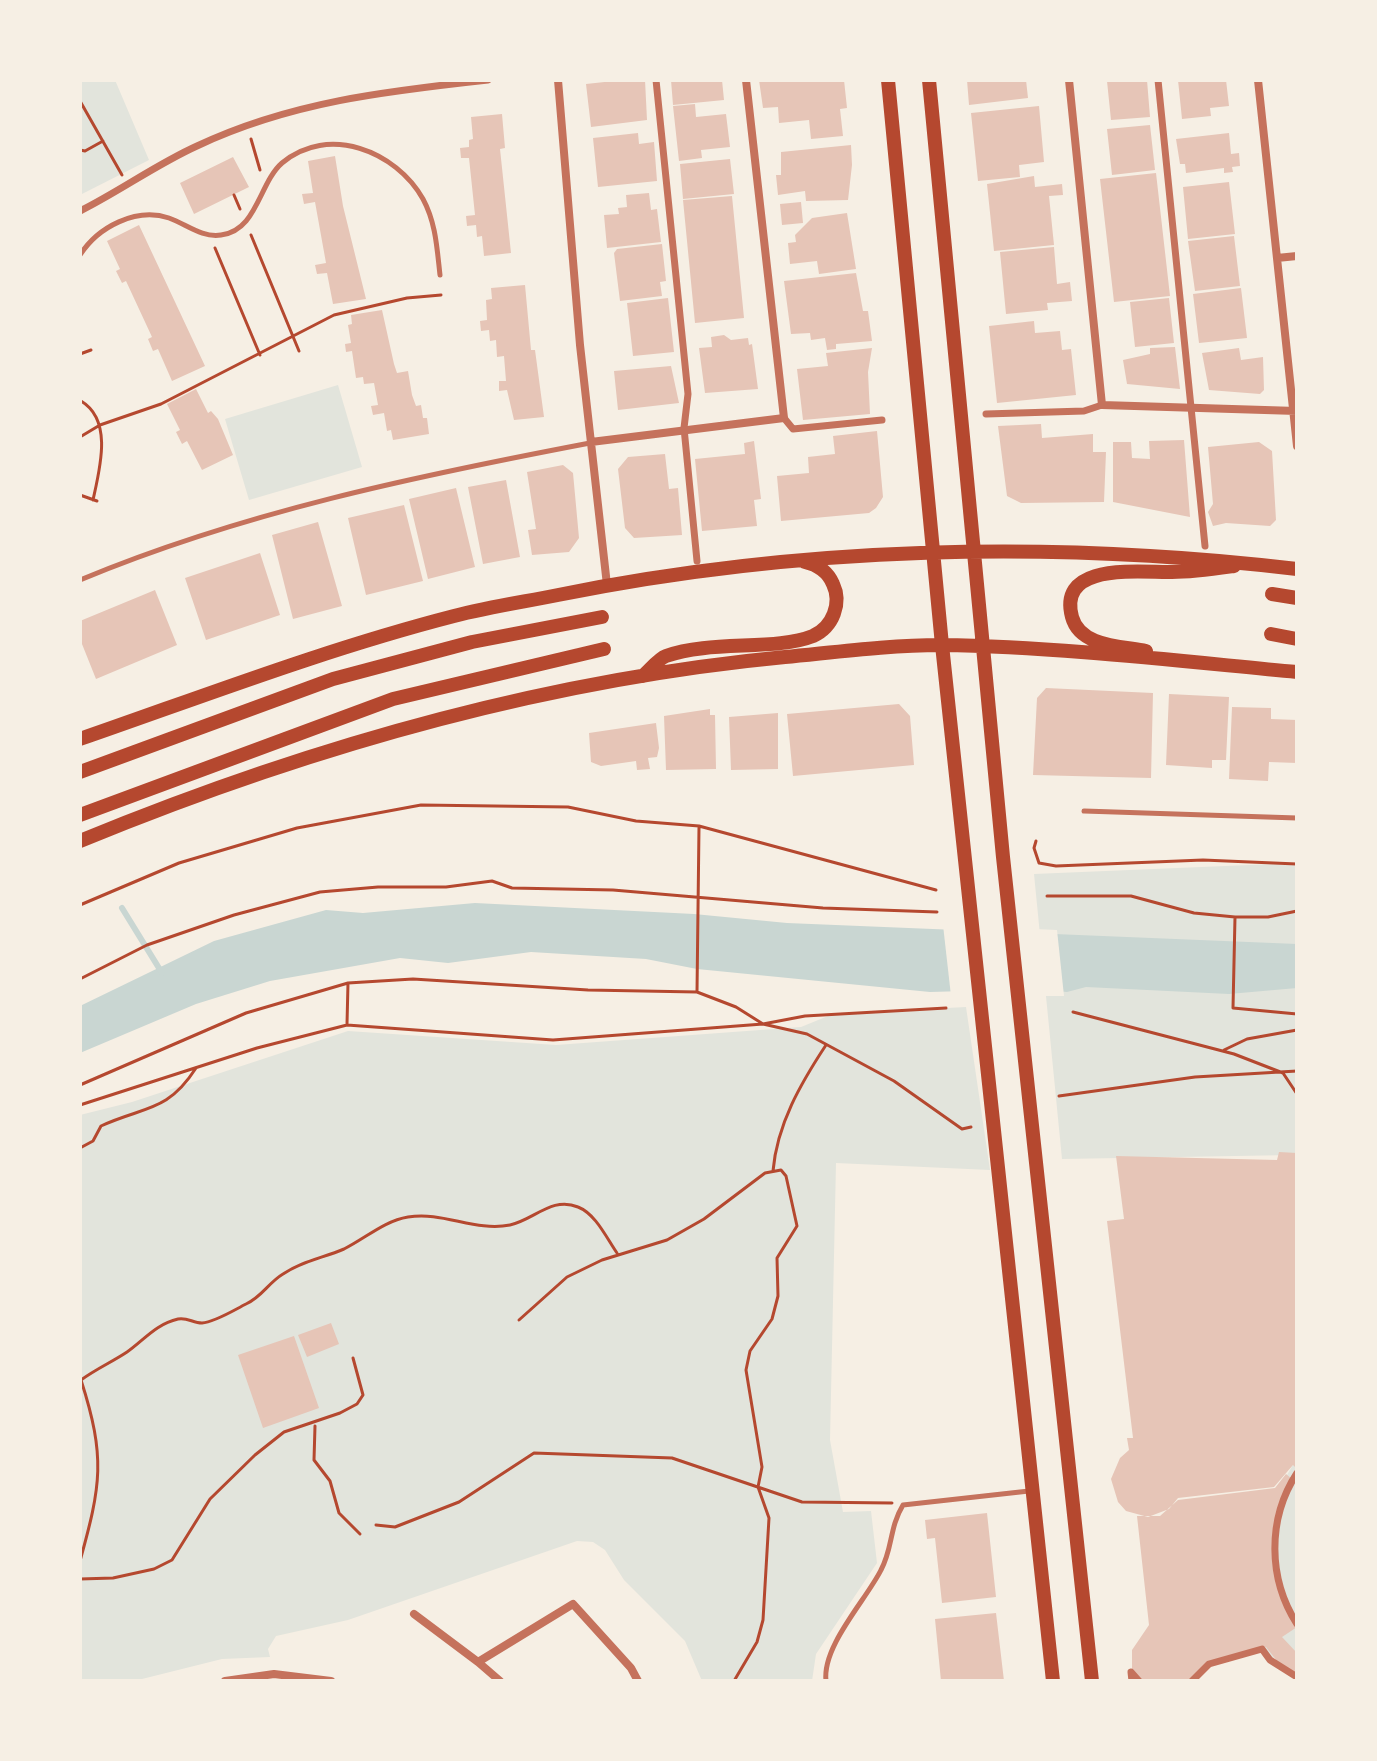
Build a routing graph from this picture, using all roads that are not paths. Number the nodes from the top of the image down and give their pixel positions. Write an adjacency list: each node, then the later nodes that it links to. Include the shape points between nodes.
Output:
1 (488, 80): 10 (street, via 362,94 248,126 196,146)
2 (558, 80): 22 (street)
3 (656, 80): 21 (street, via 688,394)
4 (746, 80): 19 (street)
5 (888, 80): 26 (main road)
6 (929, 80): 25 (main road)
7 (1069, 80): 15 (street)
8 (1158, 80): 16 (street)
9 (1258, 80): 13 (street)
10 (80, 211)
11 (80, 255): 14 (lane, via 94,236 139,216 167,218 221,235 245,221 283,163 319,146 363,148 407,177 423,199 435,229)
12 (1297, 256): 13 (street)
13 (1277, 258): 17 (street)
14 (440, 275)
15 (1102, 405): 16 (street); 18 (street, via 1084,411)
16 (1194, 409): 17 (street); 24 (street)
17 (1296, 410): 23 (street)
18 (986, 414)
19 (784, 418): 20 (street, via 793,429); 21 (street)
20 (882, 420)
21 (684, 428): 22 (street); 27 (street)
22 (591, 442): 31 (lane, via 307,504 201,533); 32 (street)
23 (1297, 446)
24 (1205, 546)
25 (973, 551): 26 (main road); 29 (main road, via 1100,552); 39 (main road)
26 (932, 554): 28 (main road); 38 (main road)
27 (697, 561)
28 (790, 562): 32 (main road); 43 (main road, via 815,565 833,582 837,607 825,628 802,638 664,657)
29 (1250, 563): 30 (main road); 41 (main road, via 1098,574 1087,578 1073,596 1073,619 1087,637)
30 (1297, 569)
31 (80, 580)
32 (607, 585): 44 (main road, via 457,615 318,654)
33 (1272, 594): 34 (main road)
34 (1297, 598)
35 (602, 617): 45 (main road, via 472,642 333,679)
36 (1271, 634): 37 (main road)
37 (1297, 639)
38 (942, 645): 39 (main road); 43 (main road, via 719,663); 51 (main road)
39 (983, 648): 41 (main road); 63 (main road)
40 (604, 649): 47 (main road, via 393,699)
41 (1208, 663): 42 (main road)
42 (1297, 672)
43 (643, 676): 49 (main road, via 451,715 325,750)
44 (80, 739)
45 (80, 772)
46 (1084, 811): 48 (lane)
47 (80, 815)
48 (1297, 818)
49 (80, 841)
50 (1297, 1473): 53 (street, via 1276,1520 1274,1567 1285,1605)
51 (1032, 1490): 61 (lane, via 903,1505 892,1524 882,1569 829,1655); 62 (main road)
52 (414, 1614): 54 (street)
53 (1297, 1624)
54 (478, 1662): 59 (street); 60 (street, via 573,1604)
55 (1297, 1677): 66 (street, via 1262,1649 1209,1664)
56 (251, 1679): 57 (street); 58 (street, via 274,1674)
57 (225, 1681)
58 (331, 1681)
59 (500, 1681)
60 (638, 1681)
61 (826, 1681)
62 (1053, 1681)
63 (1092, 1681)
64 (1132, 1681): 65 (street, via 1131,1672)
65 (1139, 1681)
66 (1192, 1681)

